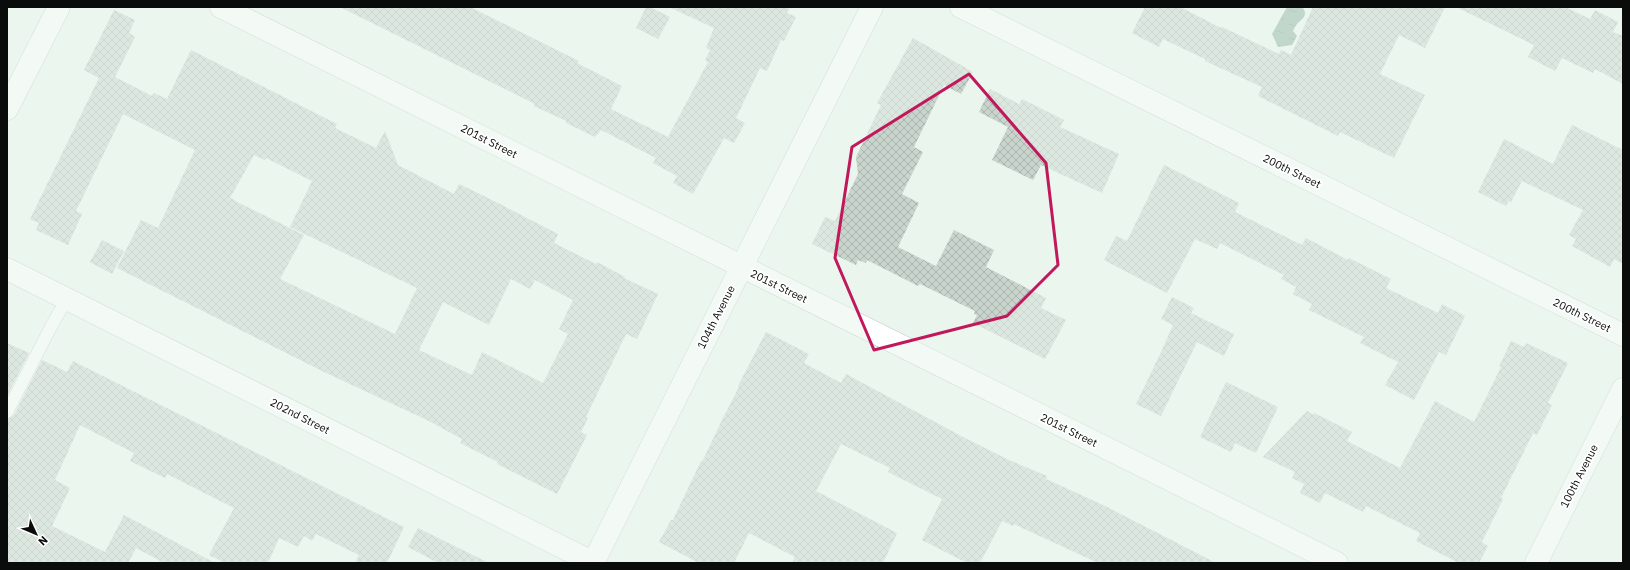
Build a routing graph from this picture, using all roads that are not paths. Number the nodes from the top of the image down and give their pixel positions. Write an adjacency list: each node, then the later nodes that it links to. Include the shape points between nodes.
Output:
1 (59, 7): 5 (street)
2 (221, 7): 6 (street, 201st Street)
3 (872, 7): 6 (street, 104th Avenue)
4 (961, 7): 9 (street, 200th Street)
5 (7, 109)
6 (741, 267): 12 (street, 104th Avenue); 13 (street, 201st Street)
7 (7, 269): 8 (street, 202nd Street)
8 (67, 299): 11 (lane); 12 (street, 202nd Street)
9 (1623, 335)
10 (1623, 389): 14 (street, 100th Avenue)
11 (7, 412)
12 (593, 563)
13 (1337, 563)
14 (1536, 563)

